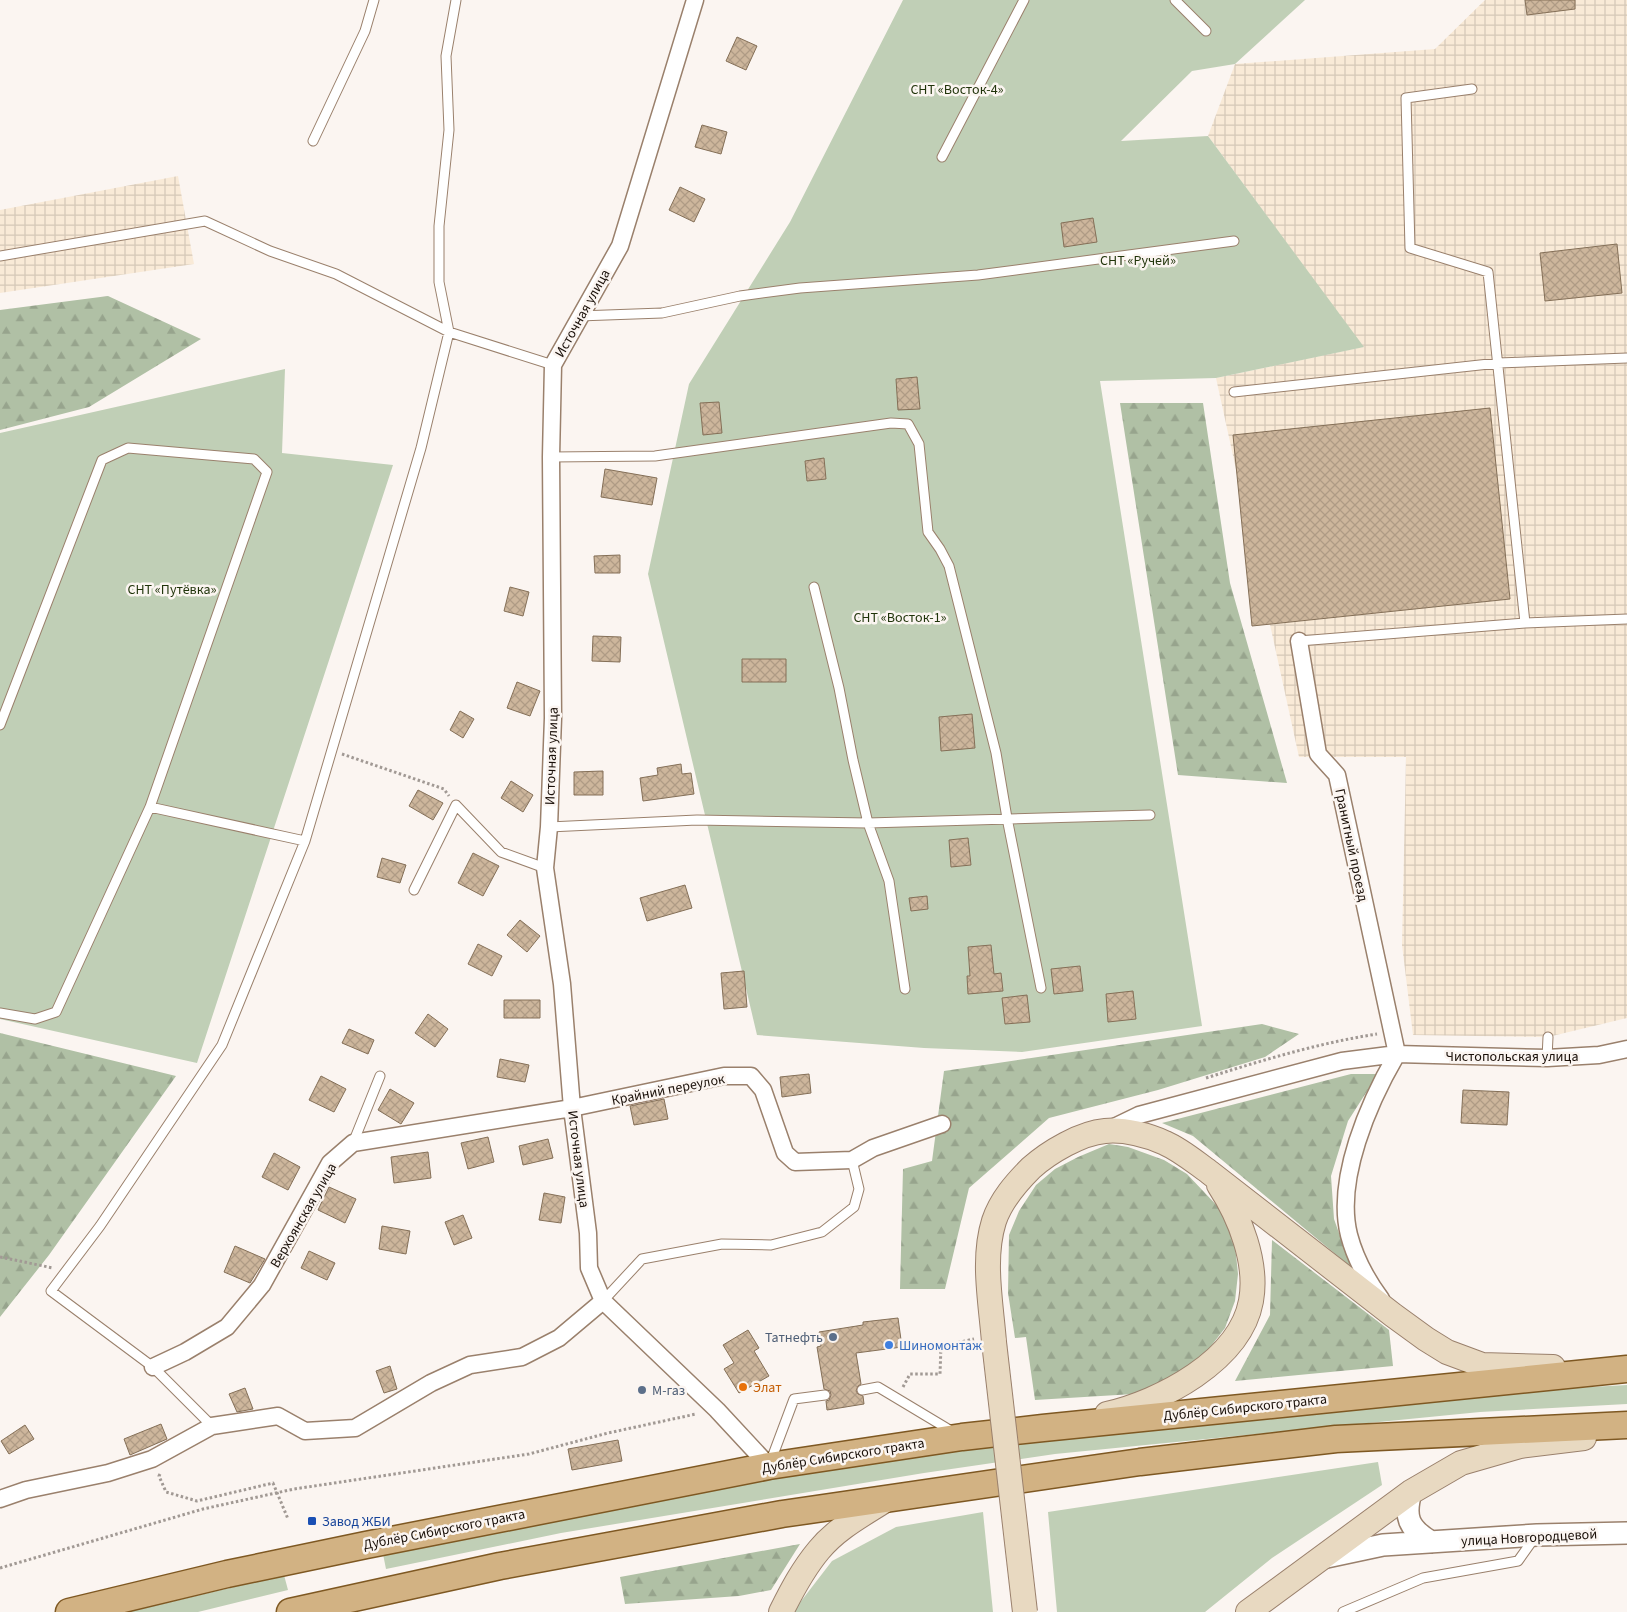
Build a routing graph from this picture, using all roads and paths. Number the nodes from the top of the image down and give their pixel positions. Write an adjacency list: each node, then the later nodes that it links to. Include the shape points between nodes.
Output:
1 (374, 0): 8 (lane, via 365,31)
2 (456, 0): 13 (lane, via 446,56 449,130 439,226 439,282)
3 (695, 0): 12 (street, Источная улица, via 620,246)
4 (1024, 0): 9 (lane)
5 (1175, 0): 6 (lane)
6 (1206, 31)
7 (1472, 89): 15 (lane, via 1406,98 1410,248 1488,272)
8 (313, 141)
9 (942, 157)
10 (1234, 241): 12 (lane, via 978,275 800,288 740,296 662,313)
11 (0, 256): 13 (lane, via 205,221 270,251 336,274)
12 (579, 316): 16 (street, Источная улица)
13 (449, 332): 16 (lane); 24 (lane, via 421,448)
14 (1627, 358): 15 (lane)
15 (1498, 363): 17 (lane); 21 (lane)
16 (553, 364): 18 (street, Источная улица)
17 (1234, 392)
18 (551, 457): 28 (lane, via 654,456 891,423 908,424 919,444 928,532 949,566 996,753); 30 (street, Источная улица, via 554,718)
19 (814, 587): 29 (lane)
20 (1627, 619): 21 (lane)
21 (1524, 623): 22 (lane)
22 (1299, 641): 39 (street, Гранитный проезд, via 1318,754 1337,776)
23 (0, 726): 26 (lane, via 102,460 128,448 254,459 267,472)
24 (332, 750): 25 (path, via 444,789); 31 (lane)
25 (456, 805): 32 (lane, via 501,852); 33 (lane)
26 (150, 807): 31 (lane); 36 (lane, via 56,1012 35,1019)
27 (1150, 815): 28 (lane)
28 (1007, 818): 29 (lane); 34 (lane)
29 (868, 823): 30 (lane, via 697,820); 35 (lane, via 889,882)
30 (549, 827): 32 (street, Источная улица)
31 (305, 841): 49 (lane, via 222,1045 100,1226)
32 (545, 868): 42 (street, Источная улица, via 562,984)
33 (414, 890)
34 (1041, 988)
35 (905, 989)
36 (0, 1013)
37 (1548, 1037): 40 (lane)
38 (1627, 1049): 40 (street, Чистопольская улица, via 1599,1055)
39 (1397, 1054): 40 (street, Чистопольская улица); 44 (street, Чистопольская улица, via 1342,1061 1139,1115); 51 (street, via 1375,1097 1357,1144 1346,1205 1354,1250 1374,1290)
40 (1548, 1058)
41 (380, 1076): 45 (lane)
42 (572, 1108): 45 (street); 46 (street, Крайний переулок, via 724,1076 751,1076 763,1090 785,1153 795,1162); 50 (street, Источная улица, via 588,1233 589,1268)
43 (942, 1124): 46 (street, Крайний переулок, via 873,1148)
44 (1106, 1131): 47 (main road, via 1130,1133 1164,1142); 52 (main road, via 1089,1135 1038,1162 1005,1198 994,1220 990,1244)
45 (352, 1143): 53 (street, Верхоянская улица, via 330,1163 262,1285 227,1327)
46 (852, 1160): 50 (lane, via 859,1190 854,1207 822,1232 770,1245 722,1244 642,1259)
47 (1209, 1172): 51 (main road); 61 (main road, via 1235,1215 1250,1260 1251,1302 1236,1336 1206,1366 1154,1399 1122,1411)
48 (0, 1257): 49 (path)
49 (66, 1270): 53 (lane, via 51,1291)
50 (603, 1301): 58 (street, Источная улица); 60 (street, via 558,1338 522,1357 470,1365 432,1382 355,1428 305,1431 278,1416)
51 (1393, 1315): 54 (main road, via 1426,1340 1482,1365)
52 (985, 1340): 55 (path, via 940,1346 940,1374); 79 (main road, bridge)
53 (153, 1367): 60 (lane)
54 (1627, 1369): 61 (main road, Дублёр Сибирского тракта)
55 (910, 1374)
56 (862, 1390): 63 (lane, via 878,1388)
57 (825, 1395): 65 (lane, via 794,1399)
58 (717, 1410): 65 (street, Источная улица); 67 (path, via 529,1454)
59 (1627, 1425): 68 (main road, via 1336,1439)
60 (212, 1426): 64 (street)
61 (1043, 1428): 63 (main road, Дублёр Сибирского тракта)
62 (1627, 1432): 66 (main road, via 1520,1446 1461,1463)
63 (962, 1437): 65 (main road, Дублёр Сибирского тракта)
64 (161, 1453): 67 (path, via 165,1469 159,1476 166,1492 197,1501 273,1483); 69 (street, via 108,1473 26,1490)
65 (769, 1466): 76 (main road, Дублёр Сибирского тракта, via 349,1548)
66 (1411, 1492): 73 (street, via 1407,1506 1409,1521 1418,1534); 74 (main road)
67 (277, 1493): 70 (path); 75 (path, via 203,1509)
68 (890, 1497): 77 (main road, via 510,1564); 78 (main road, via 849,1523 820,1549 797,1580)
69 (0, 1499)
70 (288, 1519)
71 (1627, 1533): 72 (street, улица Новгородцевой)
72 (1537, 1535): 73 (street, улица Новгородцевой); 81 (lane, via 1518,1561 1423,1578)
73 (1431, 1542): 74 (street, улица Новгородцевой, via 1383,1545)
74 (1322, 1558): 80 (main road)
75 (0, 1568)
76 (69, 1612)
77 (290, 1612)
78 (781, 1612)
79 (1025, 1612)
80 (1248, 1612)
81 (1343, 1612)

